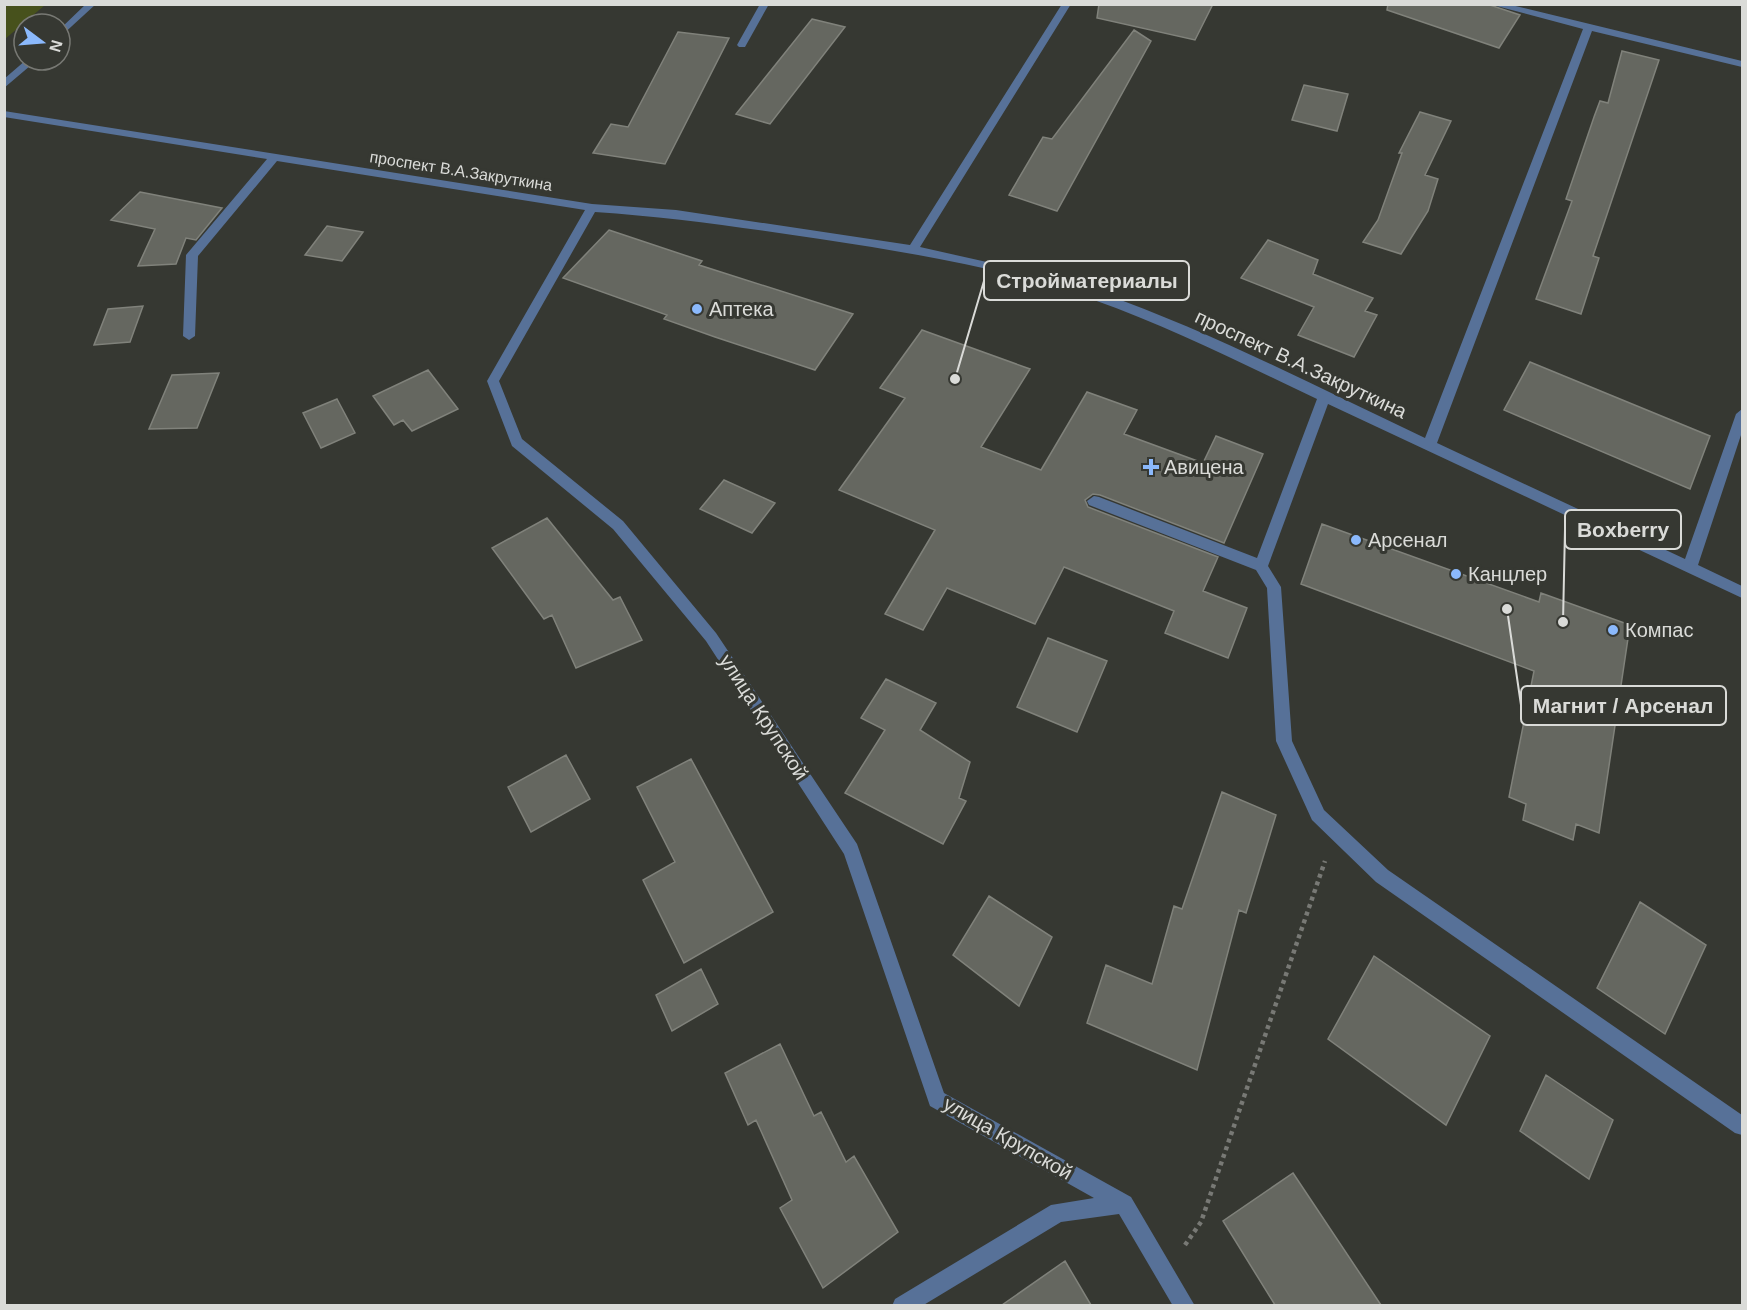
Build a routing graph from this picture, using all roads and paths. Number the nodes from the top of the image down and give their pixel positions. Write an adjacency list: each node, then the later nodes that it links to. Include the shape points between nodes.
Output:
1 (92, 4): 5 (street)
2 (765, 4): 7 (street)
3 (1067, 4): 14 (street)
4 (1493, 4): 6 (street)
5 (72, 23)
6 (1589, 26): 8 (street); 18 (street)
7 (742, 45)
8 (1743, 64)
9 (19, 72): 10 (street)
10 (4, 85)
11 (4, 114): 12 (street, проспект В.А.Закруткина)
12 (274, 158): 13 (street, проспект В.А.Закруткина); 15 (street, via 192,255)
13 (592, 208): 14 (street, проспект В.А.Закруткина, via 676,214); 25 (street, улица Крупской, via 493,381 517,442 618,525 711,637 851,850 937,1099)
14 (913, 249): 16 (street, проспект В.А.Закруткина, via 1096,296 1178,328)
15 (189, 336)
16 (1324, 397): 18 (street, проспект В.А.Закруткина); 20 (street)
17 (1743, 414): 21 (street)
18 (1429, 446): 21 (street, проспект В.А.Закруткина)
19 (1094, 501): 20 (street)
20 (1261, 566): 23 (street, via 1274,587 1284,741 1318,815)
21 (1690, 566): 22 (street, проспект В.А.Закруткина)
22 (1743, 592)
23 (1335, 831): 24 (street, via 1382,876); 26 (path, via 1201,1222)
24 (1743, 1126)
25 (1124, 1204): 26 (street, улица Крупской); 27 (street, улица Крупской, via 1058,1212)
26 (1165, 1273): 28 (street, улица Крупской)
27 (902, 1305)
28 (1185, 1305)

